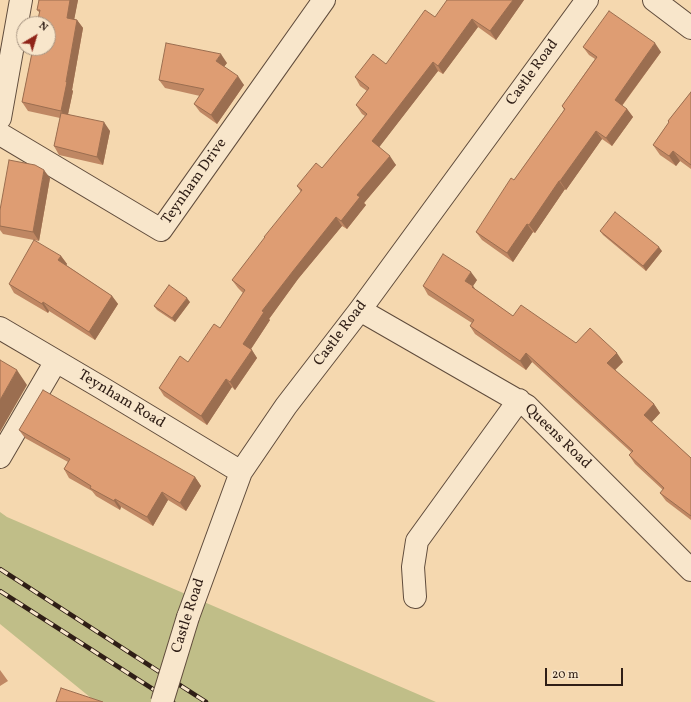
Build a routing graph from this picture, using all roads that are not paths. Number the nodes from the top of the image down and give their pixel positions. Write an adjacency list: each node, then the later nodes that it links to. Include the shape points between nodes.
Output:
1 (20, 0): 6 (street)
2 (324, 0): 7 (street, Teynham Drive, via 161,230)
3 (587, 0): 8 (street, Castle Road)
4 (654, 0): 5 (street)
5 (691, 28)
6 (0, 118)
7 (0, 134)
8 (360, 310): 11 (street, Queens Road); 13 (street, Castle Road, via 286,406)
9 (0, 328): 10 (street, Teynham Road)
10 (56, 361): 12 (street); 13 (street, Teynham Road)
11 (519, 400): 14 (street, Queens Road); 15 (street, via 417,541 413,567)
12 (0, 457)
13 (241, 472): 16 (street, Castle Road, bridge, via 188,617)
14 (691, 570)
15 (415, 597)
16 (162, 702)

